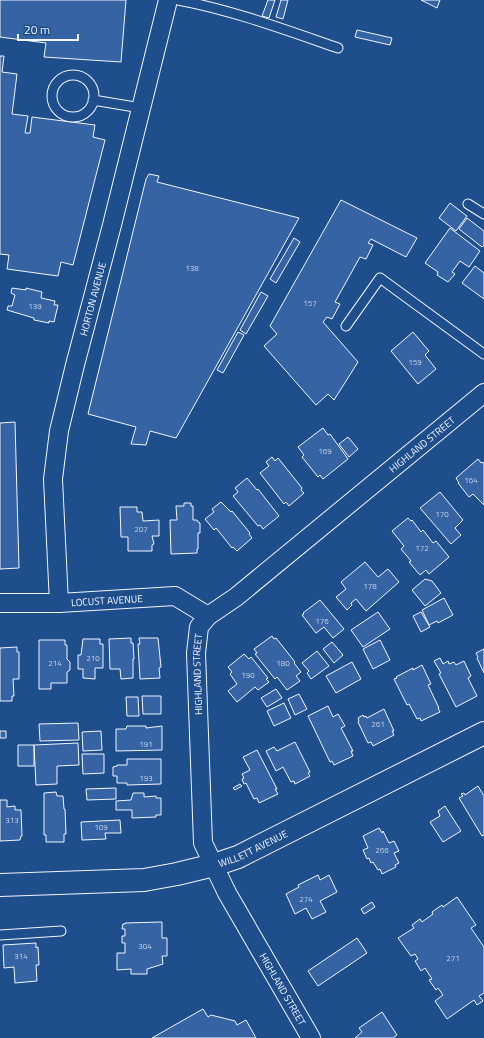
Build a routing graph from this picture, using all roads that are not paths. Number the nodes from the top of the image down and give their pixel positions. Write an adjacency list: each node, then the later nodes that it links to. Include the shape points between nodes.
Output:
1 (168, 0): 5 (street, HORTON AVENUE)
2 (178, 0): 3 (lane, via 208,6)
3 (338, 48)
4 (93, 100): 4 (lane, via 83,114 69,119 57,109 51,96 52,89 61,78 74,75 90,84); 5 (lane)
5 (141, 108): 12 (street, HORTON AVENUE, via 59,431 53,479)
6 (468, 204): 7 (lane)
7 (484, 214)
8 (346, 326): 9 (lane, via 380,278)
9 (484, 354)
10 (484, 393): 13 (street, HIGHLAND STREET, via 236,598)
11 (0, 603): 12 (street, LOCUST AVENUE)
12 (59, 603): 13 (street, LOCUST AVENUE, via 175,596)
13 (208, 616): 15 (street, HIGHLAND STREET, via 199,627 196,653 204,843)
14 (484, 733): 15 (street, WILLETT AVENUE, via 238,857)
15 (214, 865): 16 (street, WILLETT AVENUE, via 144,880); 19 (street, HIGHLAND STREET, via 227,893)
16 (0, 885)
17 (61, 931): 18 (lane)
18 (0, 935)
19 (311, 1038)

